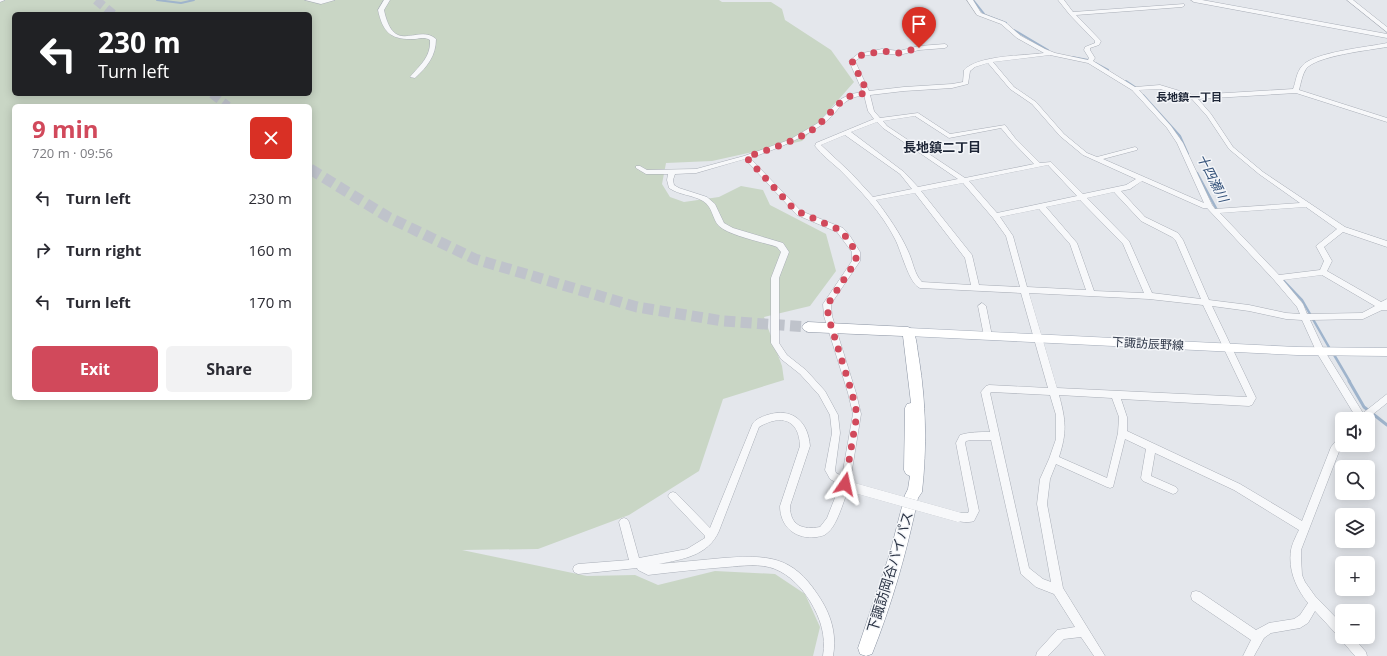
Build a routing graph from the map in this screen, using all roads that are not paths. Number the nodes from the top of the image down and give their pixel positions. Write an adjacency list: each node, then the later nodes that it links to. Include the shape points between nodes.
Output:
1 (308, 0): 2 (street)
2 (332, 0)
3 (387, 0): 17 (street, via 381,10 383,24 387,30 395,36 404,38 432,38 434,46 431,56)
4 (970, 0): 14 (street, via 979,14 1000,21 1019,37)
5 (1061, 0): 9 (street)
6 (1194, 0): 11 (street)
7 (1350, 0): 10 (street)
8 (1182, 5): 9 (street)
9 (1072, 14): 16 (street, via 1098,41 1097,44 1088,47 1092,58)
10 (1387, 30)
11 (1387, 36)
12 (1387, 45): 19 (street, via 1316,60 1300,73)
13 (945, 46): 20 (street, via 899,53 882,51 858,56 852,61)
14 (1050, 53): 15 (street); 16 (street)
15 (990, 62): 20 (street, via 968,69 966,83); 27 (street, via 1012,88 1034,104 1062,135)
16 (1090, 62): 18 (street)
17 (413, 77)
18 (1134, 89): 21 (street, via 1160,87); 39 (street, via 1176,134)
19 (1296, 91): 21 (street); 23 (street)
20 (866, 93): 22 (street, via 871,111); 26 (street, via 843,100 809,132)
21 (1193, 97): 38 (street, via 1209,115 1231,148 1260,173)
22 (877, 120): 24 (street); 28 (street, via 916,114 949,136 1003,126); 32 (street)
23 (1387, 120)
24 (846, 132): 33 (street, via 902,173); 36 (street, via 818,146 846,170)
25 (1135, 149): 27 (street)
26 (746, 157): 30 (street, via 696,171); 54 (street, via 793,208 840,230 856,252 856,261 828,304 828,316)
27 (1095, 159): 31 (street)
28 (1038, 164): 32 (street); 35 (street, via 1049,163)
29 (638, 167): 30 (street, via 646,172)
30 (672, 172): 71 (street, via 671,186 705,199 713,206 722,224 730,230 780,245 785,252 774,278 775,343 784,357 803,372 822,393 834,415 836,433 830,470 833,476)
31 (1141, 179): 34 (street, via 1128,187); 39 (street)
32 (964, 180): 33 (street); 40 (street)
33 (916, 190): 36 (street); 45 (street, via 969,257)
34 (1116, 190): 35 (street); 49 (street, via 1143,219 1176,235)
35 (1082, 197): 37 (street); 48 (street, via 1126,243)
36 (872, 199): 45 (street, via 898,239 920,285)
37 (1040, 206): 40 (street); 47 (street, via 1073,243)
38 (1306, 206): 39 (street); 41 (street)
39 (1211, 209): 44 (street)
40 (994, 216): 46 (street, via 1009,236)
41 (1342, 229): 42 (street); 43 (street, via 1320,246 1328,261)
42 (1387, 244)
43 (1323, 272): 44 (street); 51 (street)
44 (1277, 278): 52 (street)
45 (976, 288): 46 (street)
46 (1025, 290): 47 (street); 57 (street)
47 (1091, 293): 48 (street)
48 (1149, 296): 49 (street)
49 (1206, 303): 52 (street, via 1286,316); 58 (street)
50 (982, 306): 56 (street)
51 (1385, 306): 52 (street, via 1363,316)
52 (1305, 316): 59 (street)
53 (808, 327): 54 (highway)
54 (833, 329): 55 (highway); 71 (street, via 857,414)
55 (905, 332): 56 (main road, 下諏訪辰野線); 86 (highway, 下諏訪岡谷バイパス, via 919,397 920,434 915,492)
56 (988, 336): 57 (main road, 下諏訪辰野線)
57 (1039, 338): 58 (main road, 下諏訪辰野線); 61 (street)
58 (1227, 347): 59 (main road, 下諏訪辰野線); 62 (street, via 1252,398 1249,402)
59 (1320, 351): 60 (main road, 下諏訪辰野線); 64 (street)
60 (1387, 352)
61 (1054, 392): 62 (street); 67 (street, via 989,388 985,392); 70 (street, via 1060,415 1060,439)
62 (1115, 394): 66 (street, via 1122,417)
63 (1387, 398): 65 (street)
64 (1357, 412)
65 (1370, 412)
66 (1122, 433): 68 (street); 70 (street, via 1110,484)
67 (994, 436): 71 (street, bridge, via 971,436 963,438 960,443 974,511 971,518); 79 (street, via 1025,571 1040,583)
68 (1151, 446): 72 (street, via 1146,478); 75 (street, via 1237,487)
69 (1335, 450): 75 (street)
70 (1054, 459): 79 (street, via 1045,479 1042,504)
71 (848, 486): 76 (street, via 831,521 822,531 800,531 790,525 785,515 785,506 806,446 806,438 797,423 789,418 765,418 756,425)
72 (1173, 490)
73 (673, 496): 76 (street)
74 (624, 522): 77 (street)
75 (1305, 528): 81 (street, via 1296,550 1296,566 1299,580)
76 (711, 535): 77 (street, via 704,544 689,553)
77 (637, 563): 78 (street); 87 (street, via 648,570 746,561 773,563 784,568 812,594 826,617 830,638)
78 (578, 569)
79 (1058, 590): 83 (street)
80 (1196, 596): 84 (street)
81 (1314, 603): 82 (street); 84 (street, via 1304,619 1296,624 1269,628)
82 (1335, 625)
83 (1083, 631): 88 (street, via 1061,634); 89 (street)
84 (1258, 638): 90 (street)
85 (1352, 644): 91 (street)
86 (866, 648)
87 (828, 656)
88 (1041, 656)
89 (1100, 656)
90 (1248, 656)
91 (1362, 656)

